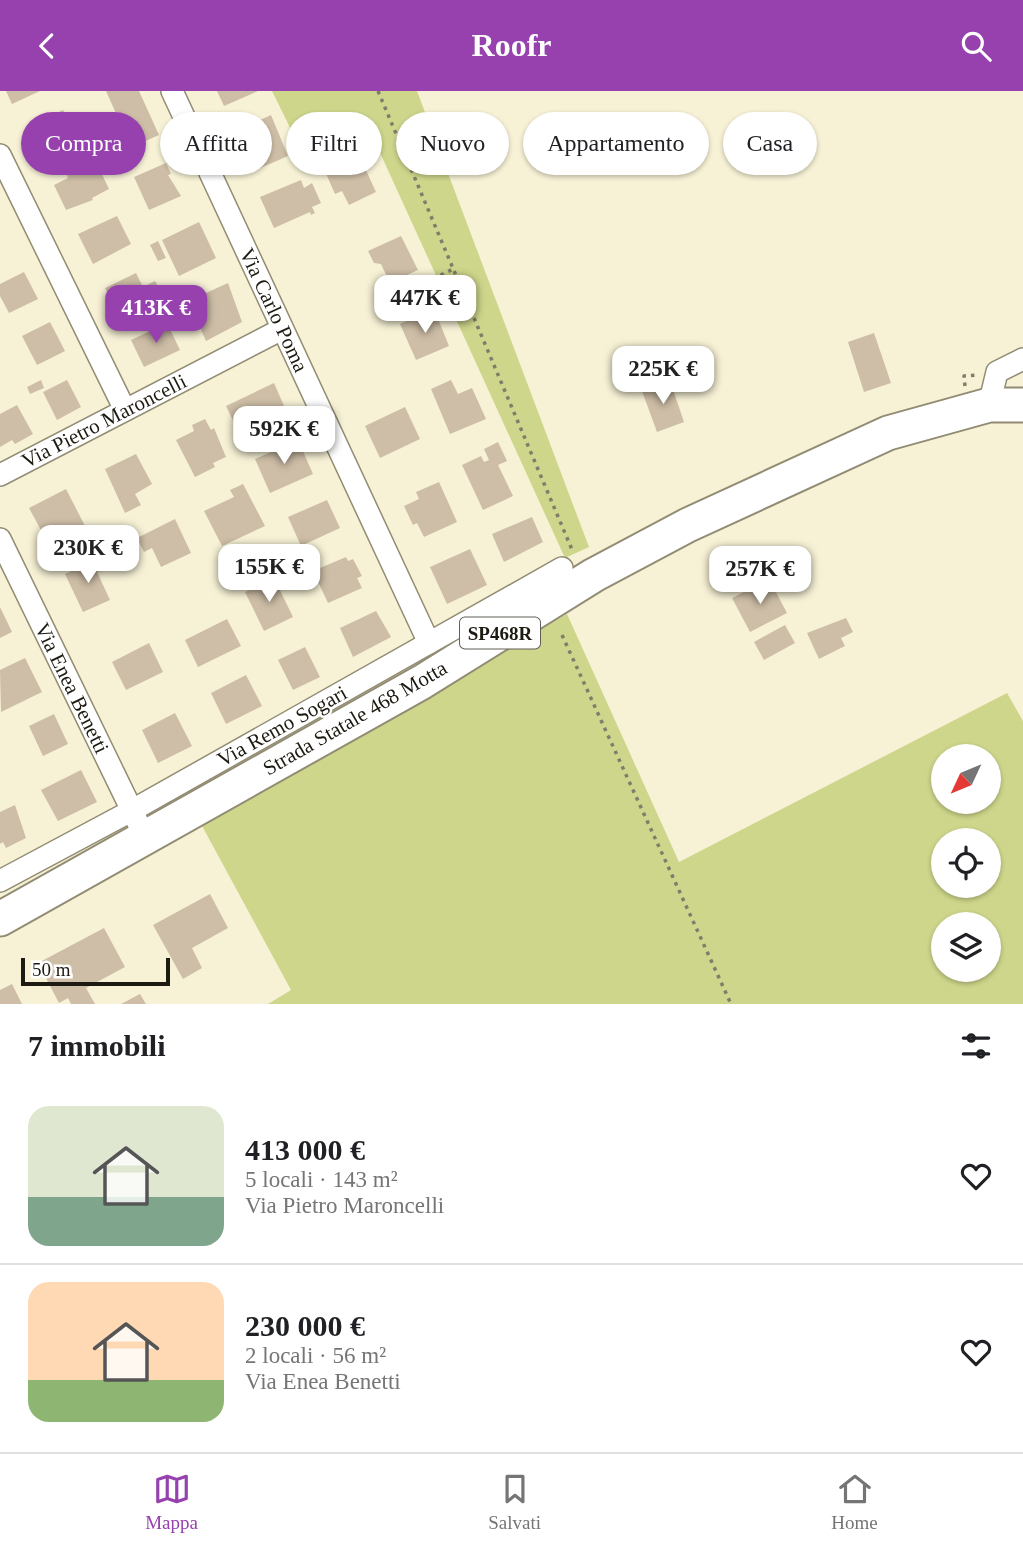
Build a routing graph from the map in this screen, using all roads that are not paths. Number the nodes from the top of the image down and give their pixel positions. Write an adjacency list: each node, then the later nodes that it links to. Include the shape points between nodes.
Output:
1 (172, 91): 3 (street, Via Carlo Poma)
2 (0, 155): 7 (street)
3 (282, 329): 7 (street, Via Pietro Maroncelli); 11 (street, Via Carlo Poma)
4 (1023, 359): 5 (street, via 997,372)
5 (989, 405): 6 (main road, Strada Statale 468 Motta / SP468R); 12 (main road, Strada Statale 468 Motta / SP468R, via 888,432 688,525 594,575 422,682)
6 (1023, 405)
7 (125, 410): 8 (street, Via Pietro Maroncelli)
8 (0, 475)
9 (0, 539): 12 (street, Via Enea Benetti)
10 (569, 564): 11 (street, Via Remo Sogari)
11 (429, 643): 12 (street, Via Remo Sogari)
12 (139, 824): 13 (street, Via Remo Sogari); 14 (main road, Strada Statale 468 Motta / SP468R)
13 (0, 881)
14 (0, 919)

